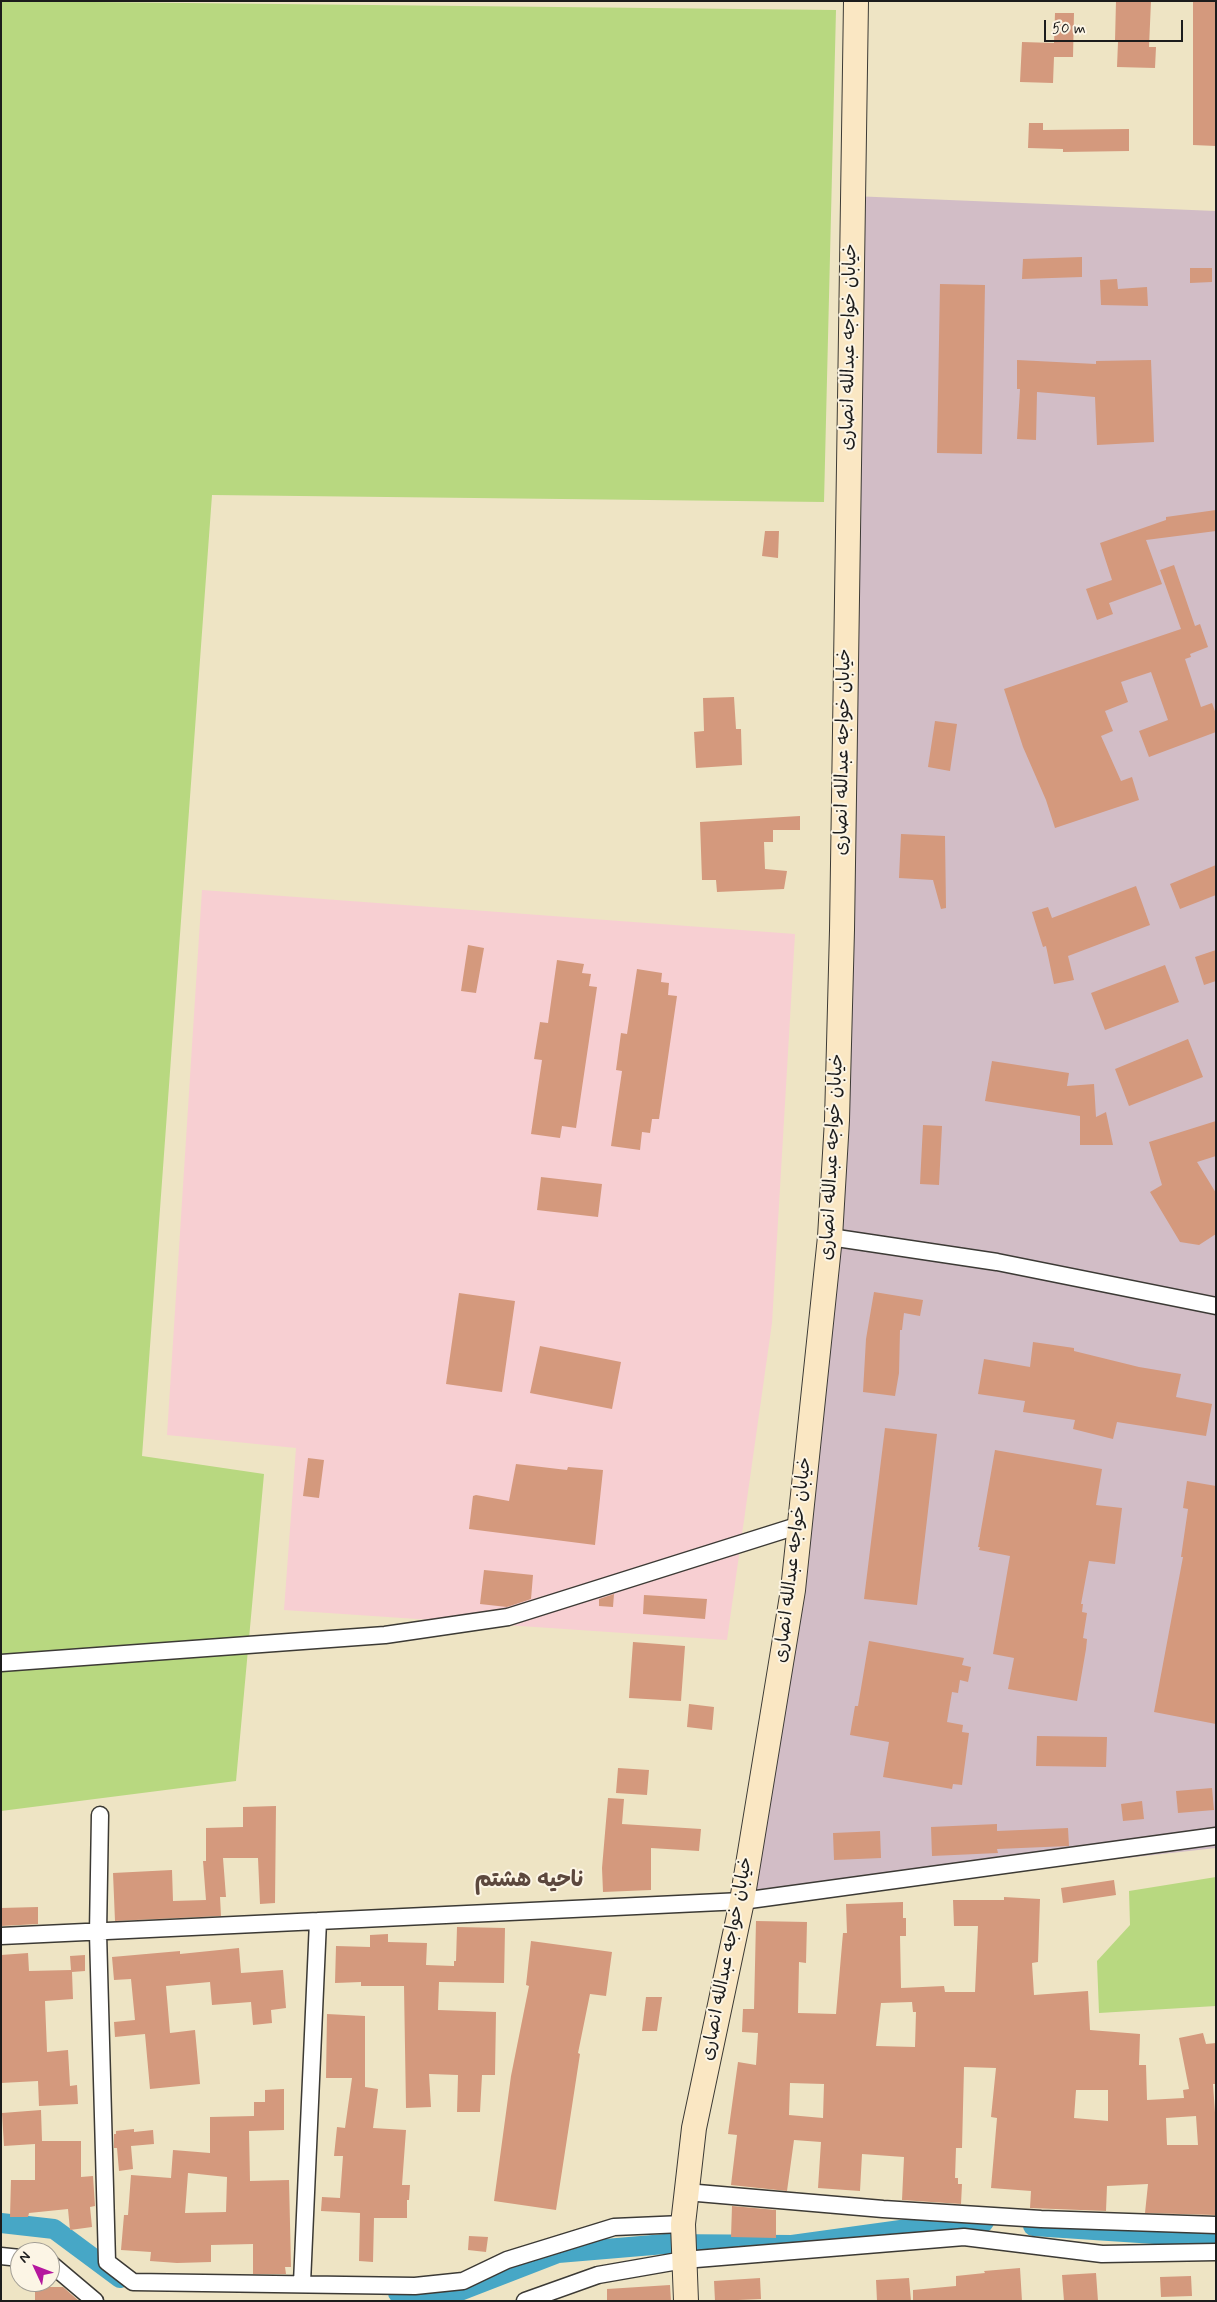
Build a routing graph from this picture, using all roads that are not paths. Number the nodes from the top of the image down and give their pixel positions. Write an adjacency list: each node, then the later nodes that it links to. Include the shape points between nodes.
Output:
1 (856, 1): 2 (street, خیابان خواجه عبدالله انصاری, via 842,930)
2 (830, 1237): 3 (street, via 997,1262); 4 (street, خیابان خواجه عبدالله انصاری)
3 (1216, 1306)
4 (800, 1525): 5 (street, via 508,1618 385,1635); 8 (street, خیابان خواجه عبدالله انصاری, via 793,1590)
5 (1, 1663)
6 (100, 1815): 10 (street)
7 (1216, 1836): 8 (street)
8 (742, 1901): 9 (street); 12 (street, خیابان خواجه عبدالله انصاری, via 694,2128)
9 (318, 1921): 10 (street); 18 (street)
10 (98, 1933): 11 (street); 18 (street, via 107,2262 133,2282)
11 (1, 1936)
12 (686, 2192): 13 (street, خیابان خواجه عبدالله انصاری); 14 (street, via 1042,2219)
13 (683, 2224): 16 (street, خیابان خواجه عبدالله انصاری); 18 (street, via 614,2226 507,2260 464,2281 415,2286)
14 (1216, 2225)
15 (1216, 2252): 16 (street, via 1102,2254 964,2237)
16 (684, 2260): 20 (street, via 598,2274); 21 (street, خیابان خواجه عبدالله انصاری)
17 (60, 2272): 19 (street)
18 (302, 2283)
19 (95, 2301)
20 (525, 2301)
21 (686, 2301)

